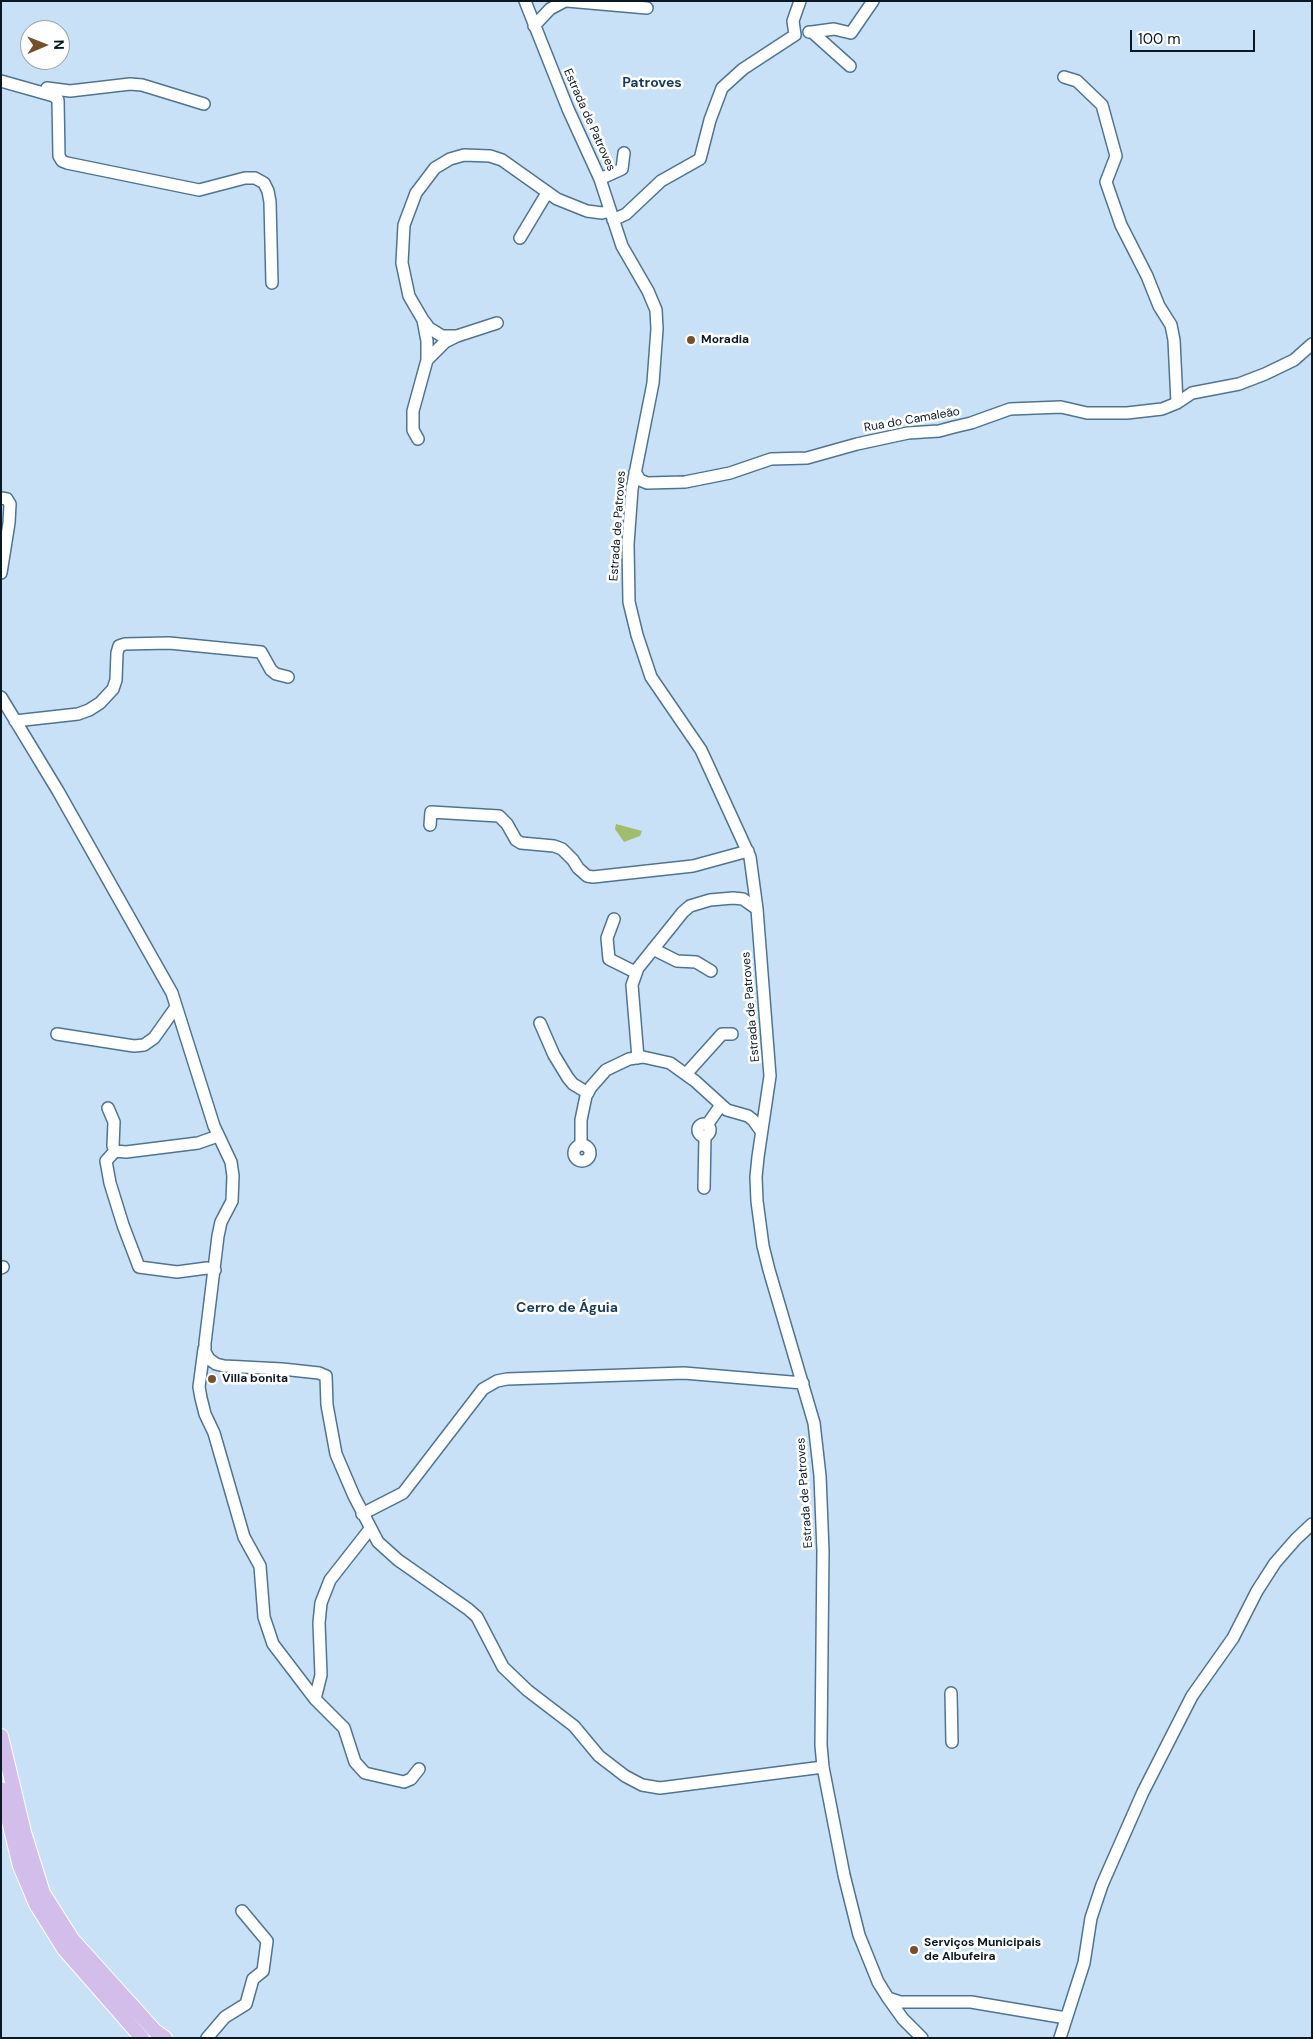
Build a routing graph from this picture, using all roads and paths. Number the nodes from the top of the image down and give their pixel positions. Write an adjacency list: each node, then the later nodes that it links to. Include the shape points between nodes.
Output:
1 (524, 1): 6 (street, Estrada de Patroves)
2 (566, 1): 5 (street); 6 (street, via 550,8)
3 (800, 1): 8 (street, via 793,21)
4 (873, 1): 7 (street, via 851,33 834,29)
5 (647, 8)
6 (534, 26): 15 (street, Estrada de Patroves)
7 (812, 32): 8 (street); 9 (street)
8 (795, 35): 17 (street, via 742,69 722,88 700,159 661,182 626,214)
9 (850, 66)
10 (1, 76): 13 (street, via 61,92 142,85)
11 (1064, 77): 25 (street, via 1077,81 1102,105 1116,156 1106,182 1124,232 1170,325)
12 (1, 81): 19 (street, via 54,96 58,100 59,156 67,163 199,190 246,178 264,183 270,202)
13 (204, 104)
14 (624, 153): 15 (street, via 622,169)
15 (600, 179): 17 (street, Estrada de Patroves)
16 (546, 193): 17 (street, via 587,210); 18 (street); 20 (street, via 502,160 490,156 464,155 435,168 416,193 404,225 402,263 409,296)
17 (612, 216): 27 (street, Estrada de Patroves, via 627,257 648,290 656,310 653,383)
18 (520, 238)
19 (272, 283)
20 (423, 320): 22 (street, via 442,336); 24 (street)
21 (497, 323): 22 (street)
22 (457, 336): 24 (street, via 445,342)
23 (1312, 344): 25 (street, Rua do Camaleão, via 1294,360 1265,374 1239,384 1192,394)
24 (427, 360): 26 (street, via 413,411 413,430)
25 (1178, 404): 28 (street, Rua do Camaleão, via 1162,409 1107,413 1087,413 1061,407 1010,409 971,424 939,431 908,432 807,458 771,459 698,480)
26 (418, 439)
27 (635, 472): 28 (street, via 640,480); 29 (street, Estrada de Patroves)
28 (647, 483): 29 (street)
29 (632, 489): 36 (street, Estrada de Patroves, via 628,584 632,618 643,656 663,695 701,750)
30 (1, 498): 31 (street, via 10,504)
31 (1, 573)
32 (288, 677): 34 (street, via 271,670 261,652 169,643 125,644 119,646 117,653 113,689 90,710)
33 (1, 697): 34 (street)
34 (14, 721): 44 (street, via 58,791 172,993)
35 (430, 825): 36 (street, via 431,812 499,816 516,840 562,849 583,873 593,877 693,866)
36 (748, 851): 37 (street, Estrada de Patroves)
37 (753, 881): 38 (street, via 743,894); 39 (street, Estrada de Patroves)
38 (733, 898): 39 (street, via 743,899); 41 (street, via 690,906)
39 (757, 909): 52 (street, Estrada de Patroves, via 770,1076)
40 (614, 919): 43 (street, via 607,938 610,959)
41 (653, 949): 42 (street, via 678,961 696,962); 43 (street)
42 (711, 971)
43 (635, 972): 48 (street, via 632,985)
44 (176, 1007): 47 (street, via 154,1038 144,1045); 56 (street)
45 (719, 1022): 49 (street, via 727,1034)
46 (540, 1024): 50 (street, via 568,1078)
47 (57, 1034)
48 (638, 1058): 49 (street, via 670,1063); 50 (street, via 606,1070)
49 (686, 1074): 51 (street)
50 (588, 1093): 57 (street, via 581,1120)
51 (721, 1105): 54 (street); 59 (street, via 706,1130)
52 (766, 1105): 54 (street); 55 (street, Estrada de Patroves)
53 (108, 1108): 58 (street, via 114,1122)
54 (748, 1116): 55 (street)
55 (761, 1131): 64 (street, Estrada de Patroves, via 756,1177 763,1246)
56 (218, 1136): 58 (street, via 198,1143); 60 (street, via 231,1162 233,1189 232,1201 221,1222)
57 (581, 1145)
58 (115, 1151): 60 (street, via 106,1161 110,1183 139,1267 177,1272)
59 (704, 1188)
60 (215, 1270): 61 (street)
61 (205, 1345): 62 (street); 63 (street, via 209,1359)
62 (201, 1364): 63 (street); 69 (street, via 199,1387 205,1414 214,1433 244,1537 260,1566 267,1629 273,1644)
63 (224, 1366): 65 (street, via 291,1370 326,1376 327,1405 336,1454)
64 (803, 1383): 65 (street, via 684,1373 497,1381 483,1389 403,1493); 72 (street, Estrada de Patroves, via 814,1423 820,1476)
65 (362, 1514): 67 (street)
66 (1312, 1524): 79 (street, via 1275,1563 1257,1591 1233,1638 1192,1696 1143,1792 1102,1885 1091,1918 1084,1963)
67 (370, 1529): 69 (street, via 330,1580 321,1603 321,1675); 72 (street, via 386,1550 460,1601 477,1617 503,1667 527,1690 574,1726 599,1756 642,1785 660,1788)
68 (951, 1693): 71 (street)
69 (315, 1699): 73 (street, via 344,1728 355,1762 364,1773 404,1782)
70 (1, 1736): 82 (main road, via 24,1832 44,1893 72,1939)
71 (952, 1742)
72 (822, 1767): 76 (street, Estrada de Patroves, via 851,1910 870,1964)
73 (419, 1769)
74 (1, 1789): 81 (main road, via 20,1866 36,1904 64,1949)
75 (242, 1911): 80 (street, via 267,1942 263,1971 253,1979 246,2004 225,2017)
76 (888, 1998): 77 (street); 78 (street, Estrada de Patroves)
77 (909, 2002): 78 (street, via 904,2006); 79 (street, via 971,2002)
78 (903, 2018): 83 (street, Estrada de Patroves)
79 (1066, 2018): 84 (street)
80 (208, 2037)
81 (142, 2038)
82 (165, 2038)
83 (922, 2038)
84 (1060, 2038)

